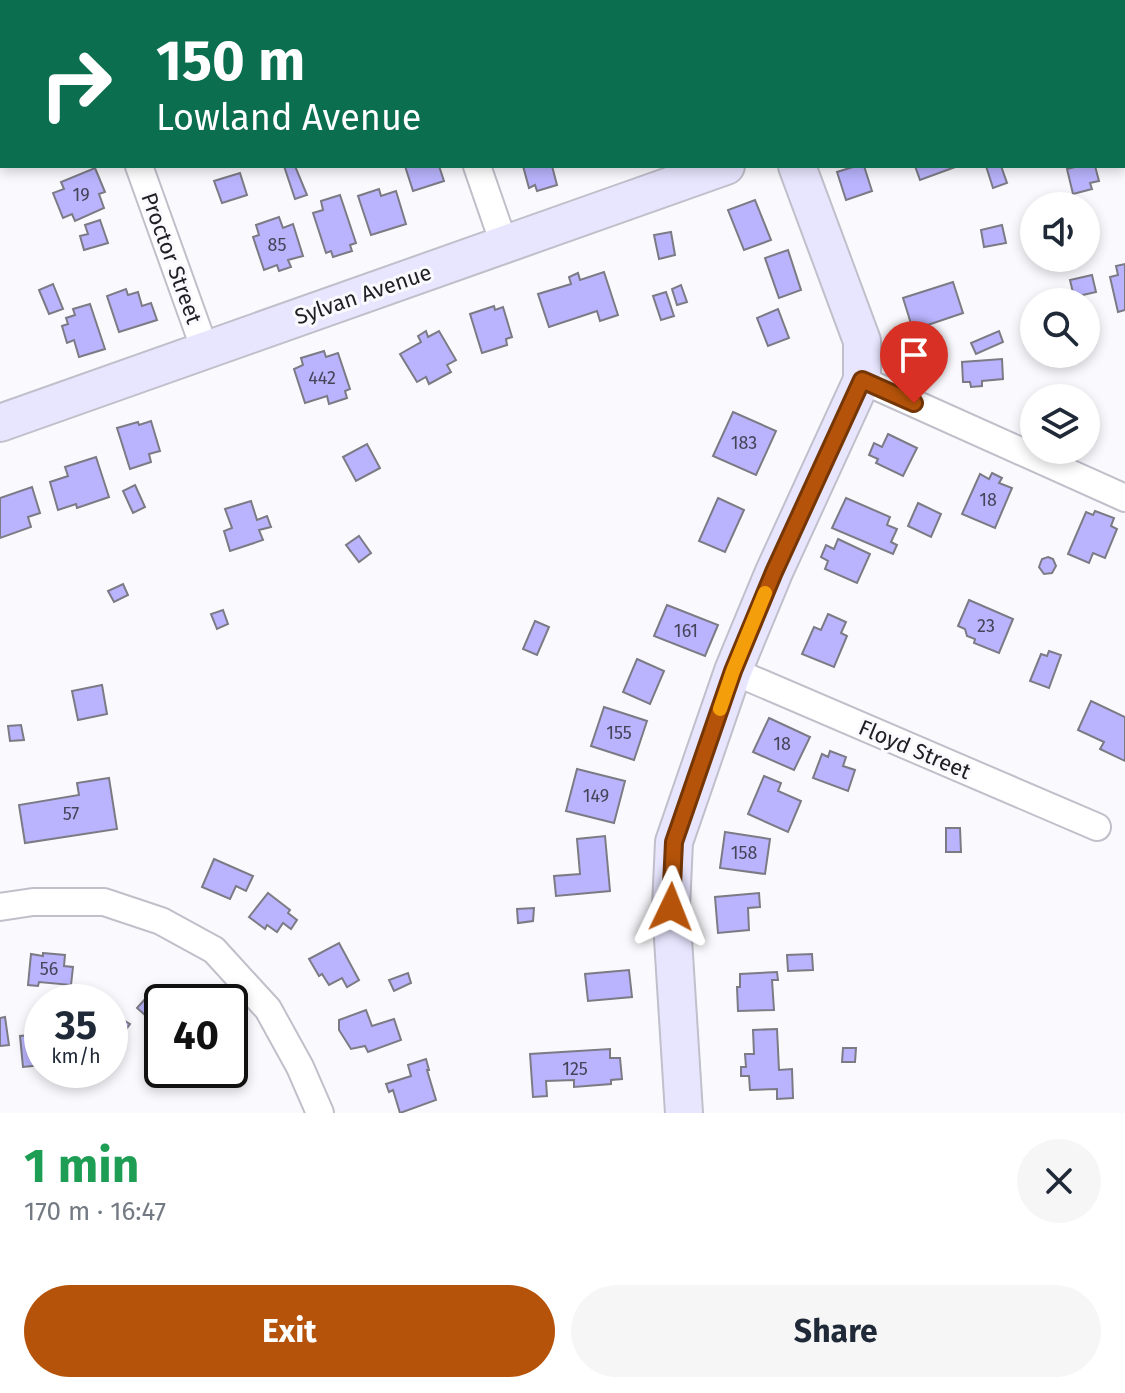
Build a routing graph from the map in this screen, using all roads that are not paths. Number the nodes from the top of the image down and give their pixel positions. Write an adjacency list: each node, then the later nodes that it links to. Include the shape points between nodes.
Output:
1 (140, 168): 6 (street, Proctor Street)
2 (478, 168): 5 (street)
3 (720, 168): 5 (street, Sylvan Avenue)
4 (798, 168): 7 (street, via 862,341)
5 (504, 244): 6 (street, Sylvan Avenue)
6 (205, 350): 8 (street, Sylvan Avenue)
7 (862, 380): 9 (street); 10 (street)
8 (0, 423)
9 (1125, 498)
10 (733, 671): 11 (street, Floyd Street); 14 (street, via 674,842 671,907)
11 (1097, 827)
12 (0, 907): 13 (street, via 104,902 161,921 214,950 268,1009)
13 (320, 1113)
14 (684, 1113)

